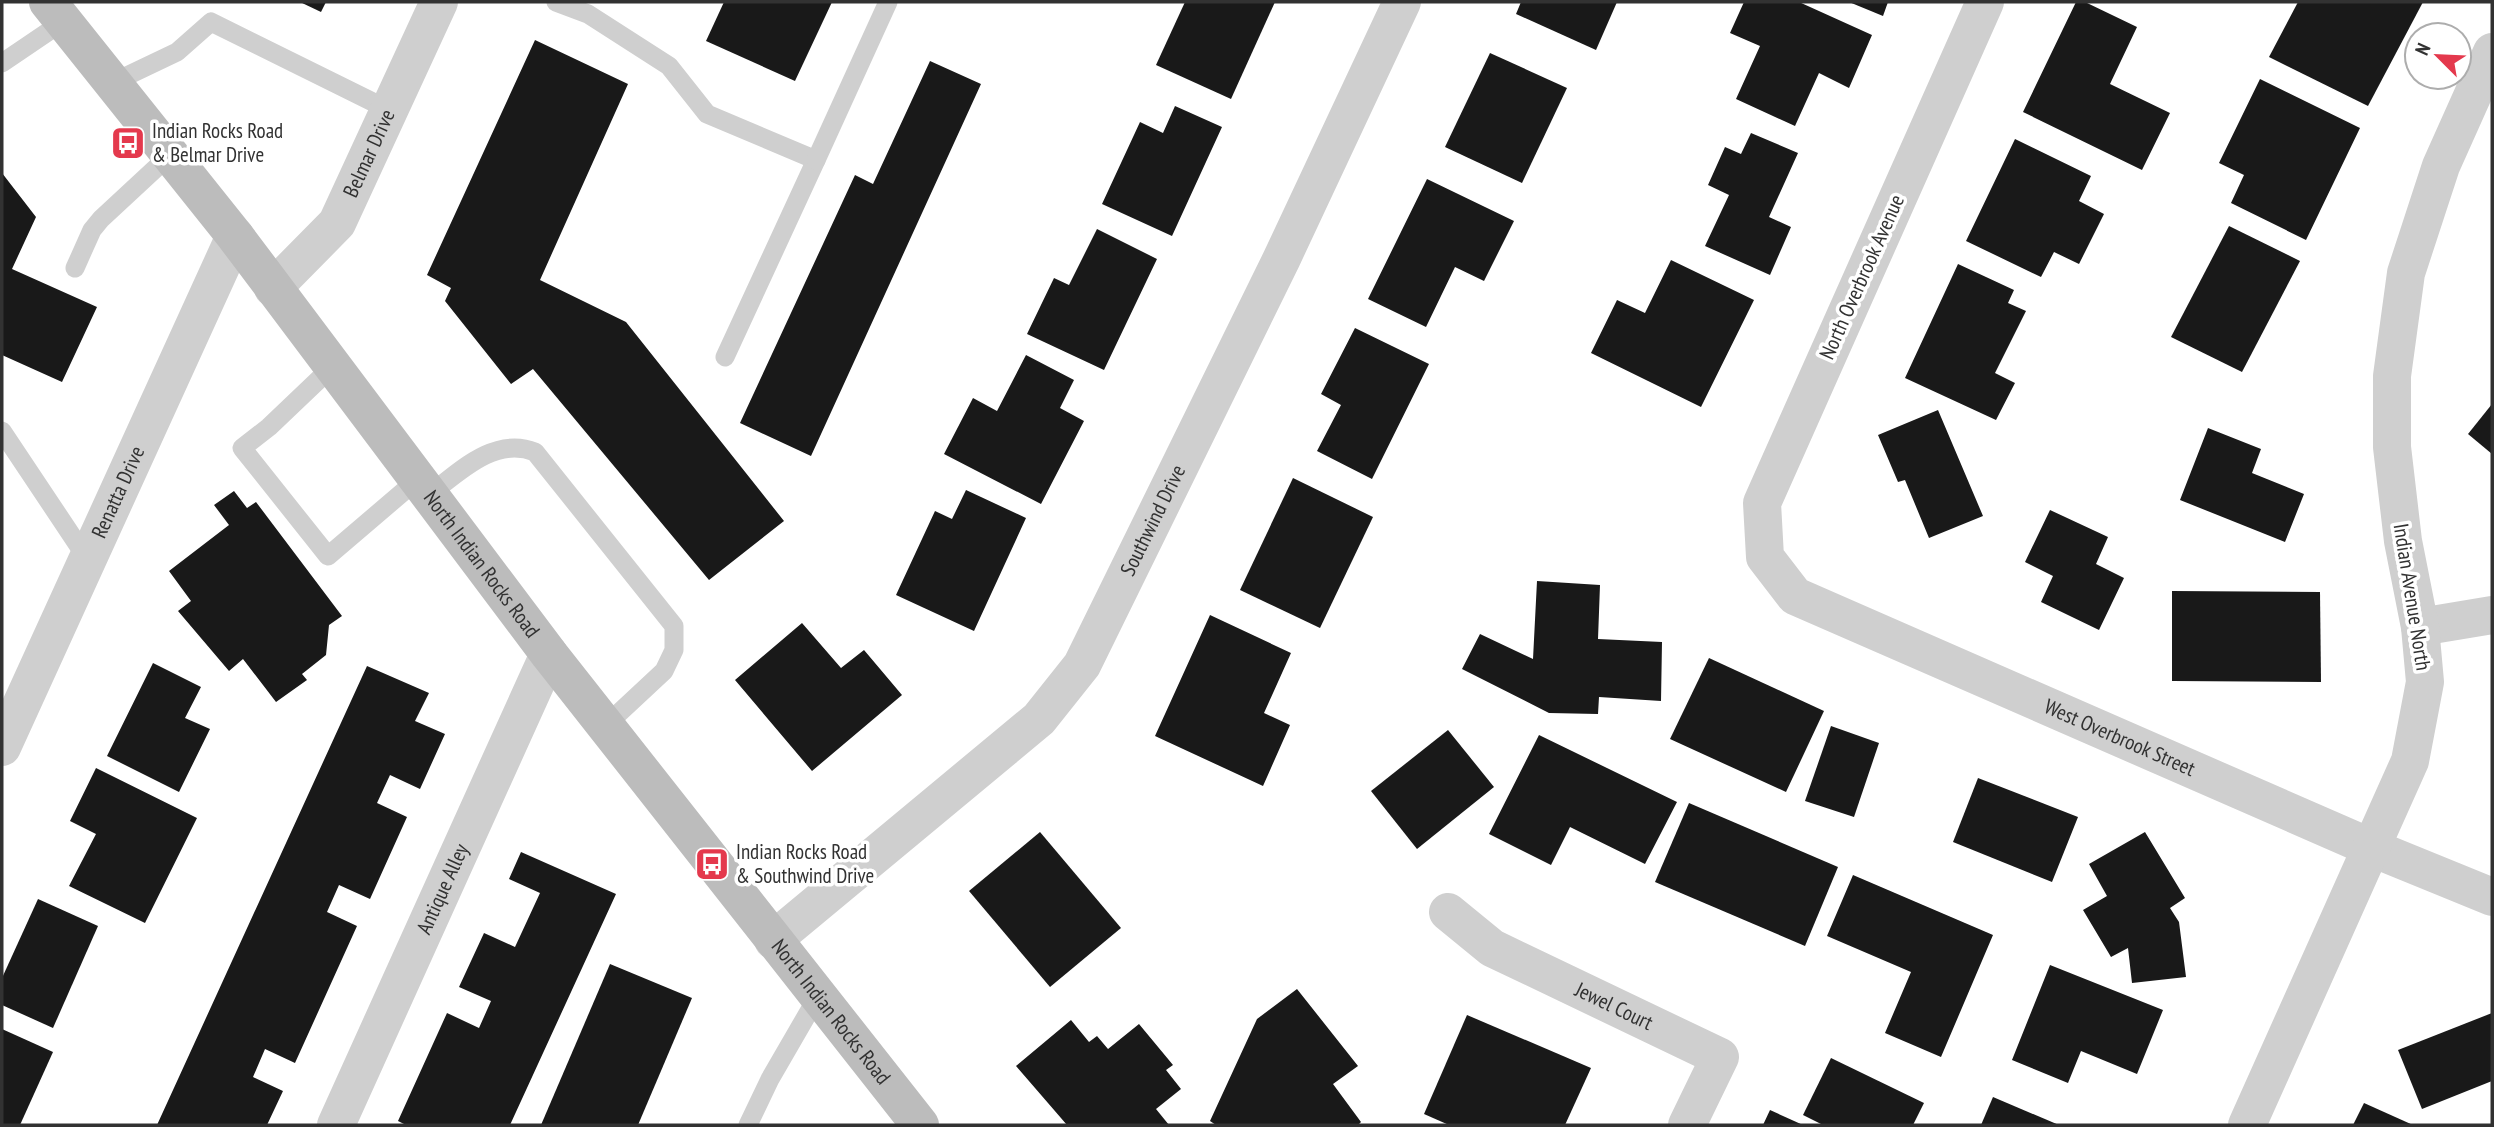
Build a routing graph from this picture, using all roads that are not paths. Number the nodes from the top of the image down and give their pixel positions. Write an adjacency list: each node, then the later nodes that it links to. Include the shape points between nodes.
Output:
1 (439, 2): 10 (street, Belmar Drive)
2 (556, 2): 12 (lane, via 588,15 669,66 707,114)
3 (888, 2): 12 (lane)
4 (1402, 2): 30 (street, Southwind Drive, via 1082,665 1040,719)
5 (1985, 2): 20 (street, North Overbrook Avenue, via 1762,503)
6 (56, 11): 8 (lane); 9 (street, North Indian Rocks Road)
7 (2492, 51): 23 (street, Indian Avenue North, via 2441,166 2406,273 2392,376 2392,447)
8 (2, 63)
9 (112, 83): 10 (lane, via 177,52 211,22); 11 (street, North Indian Rocks Road)
10 (389, 110): 15 (street, Belmar Drive, via 337,223)
11 (170, 155): 13 (street, North Indian Rocks Road); 14 (lane, via 101,219)
12 (816, 160): 16 (lane)
13 (235, 236): 15 (street, North Indian Rocks Road); 21 (street, Renatta Drive)
14 (75, 268)
15 (273, 288): 17 (street, North Indian Rocks Road)
16 (725, 357)
17 (333, 366): 19 (street, North Indian Rocks Road); 19 (lane, via 242,448 328,556)
18 (2, 431): 21 (lane)
19 (423, 487): 24 (street, North Indian Rocks Road); 25 (lane, via 496,450 517,445 535,452 674,626 674,650 664,671)
20 (1765, 557): 27 (street, West Overbrook Street, via 1795,596)
21 (88, 560): 26 (street, Renatta Drive)
22 (2492, 615): 23 (street)
23 (2420, 628): 27 (street, Indian Avenue North, via 2425,682 2410,761)
24 (549, 654): 25 (street, North Indian Rocks Road); 32 (street, Antique Alley)
25 (605, 726): 30 (street, North Indian Rocks Road)
26 (2, 747)
27 (2372, 848): 28 (street, West Overbrook Street); 36 (street, Indian Avenue North)
28 (2492, 897)
29 (1448, 912): 35 (street, Jewel Court, via 1492,948 1720,1056)
30 (773, 940): 31 (street, North Indian Rocks Road)
31 (817, 996): 33 (lane); 34 (street, North Indian Rocks Road)
32 (336, 1125)
33 (748, 1125)
34 (920, 1125)
35 (1687, 1125)
36 (2247, 1125)

